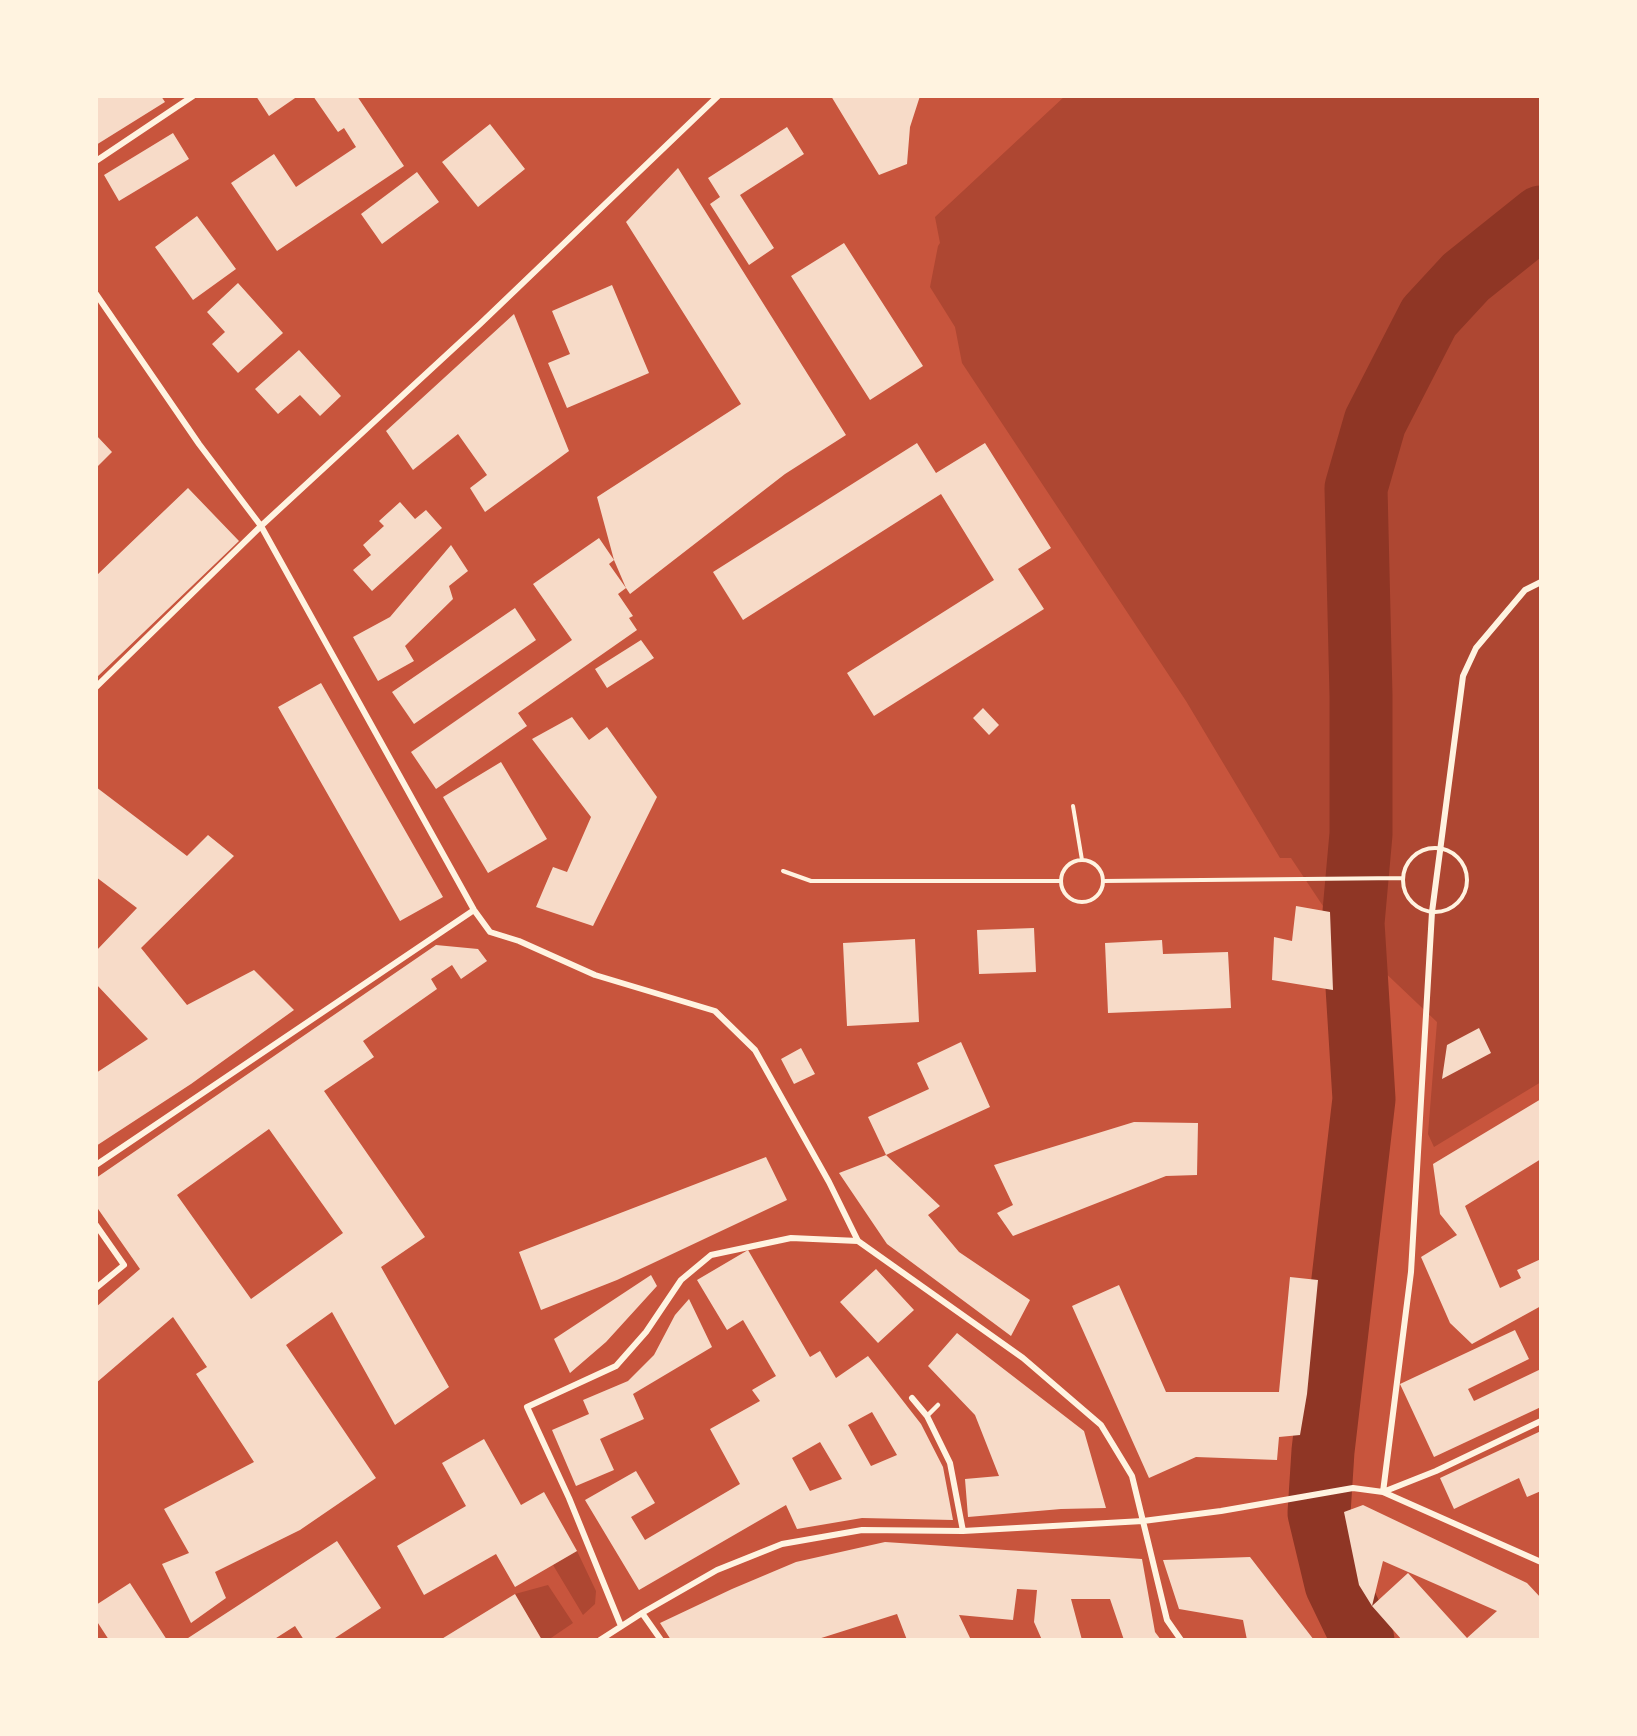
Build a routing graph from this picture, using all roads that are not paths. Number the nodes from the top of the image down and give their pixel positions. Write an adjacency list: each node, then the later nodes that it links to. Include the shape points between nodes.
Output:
1 (193, 96): 3 (street)
2 (718, 96): 5 (street)
3 (96, 161)
4 (96, 294): 5 (street)
5 (261, 526): 7 (street); 8 (street)
6 (1541, 582): 17 (street, via 1525,590 1476,648 1463,676 1432,912 1411,1272)
7 (96, 687)
8 (474, 910): 9 (street); 11 (street, via 490,932 596,975 715,1011 755,1050)
9 (96, 1165)
10 (96, 1225): 12 (street, via 124,1265)
11 (858, 1241): 18 (street, via 1023,1358 1101,1425 1132,1476); 22 (street, via 790,1238 711,1255 681,1280 646,1332 616,1366 527,1407)
12 (96, 1288)
13 (912, 1398): 15 (street)
14 (938, 1405): 15 (lane)
15 (927, 1416): 19 (street, via 950,1463)
16 (1541, 1421): 17 (street)
17 (1383, 1492): 18 (street, via 1353,1488); 20 (street)
18 (1143, 1521): 19 (street); 25 (street, via 1167,1620)
19 (963, 1531): 21 (street, via 862,1530 782,1544 717,1570)
20 (1541, 1562)
21 (642, 1613): 22 (street); 24 (street)
22 (621, 1626): 23 (street)
23 (600, 1640)
24 (661, 1640)
25 (1181, 1640)

